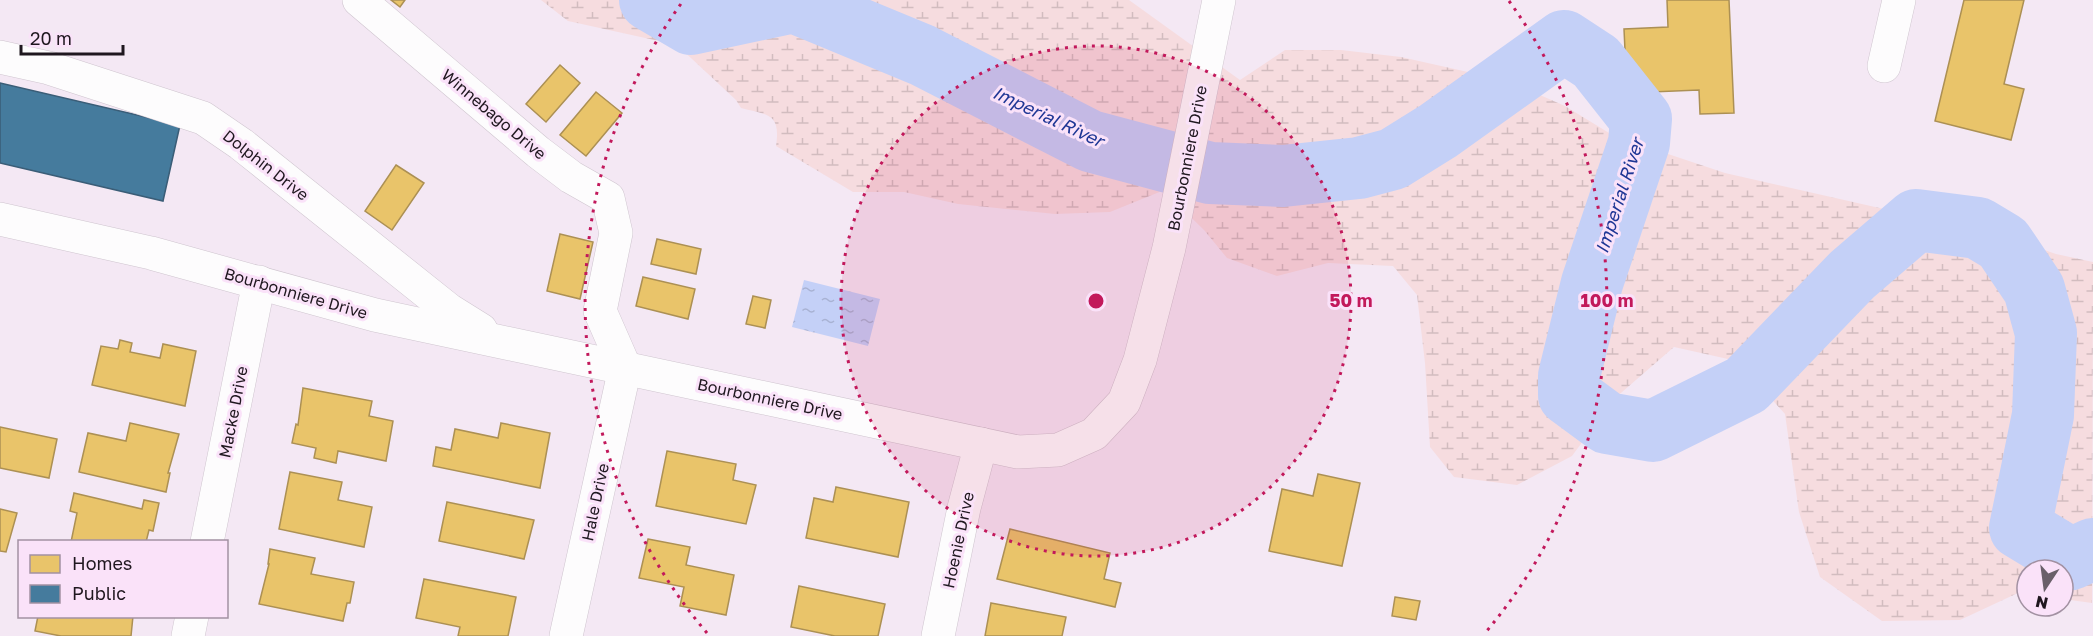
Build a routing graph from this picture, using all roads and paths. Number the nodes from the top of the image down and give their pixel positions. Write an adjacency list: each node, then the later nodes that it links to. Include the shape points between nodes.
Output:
1 (359, 0): 9 (street, Winnebago Drive, via 538,152 571,177 609,198 616,233 600,311)
2 (1219, 0): 10 (street, Bourbonniere Drive, via 1169,248 1125,402 1094,434 1058,450 1018,452)
3 (1899, 0): 5 (street)
4 (0, 57): 8 (street, Dolphin Drive, via 49,68 203,118 449,310)
5 (1884, 66)
6 (0, 219): 7 (street, Bourbonniere Drive)
7 (259, 282): 8 (street, Bourbonniere Drive, via 375,315); 11 (street, Macke Drive)
8 (497, 340): 9 (street, Bourbonniere Drive)
9 (625, 368): 10 (street, Bourbonniere Drive); 14 (street, Hale Drive)
10 (981, 444): 15 (street, Hoenie Drive)
11 (207, 540)
12 (192, 618): 13 (street)
13 (188, 636)
14 (566, 636)
15 (938, 636)

